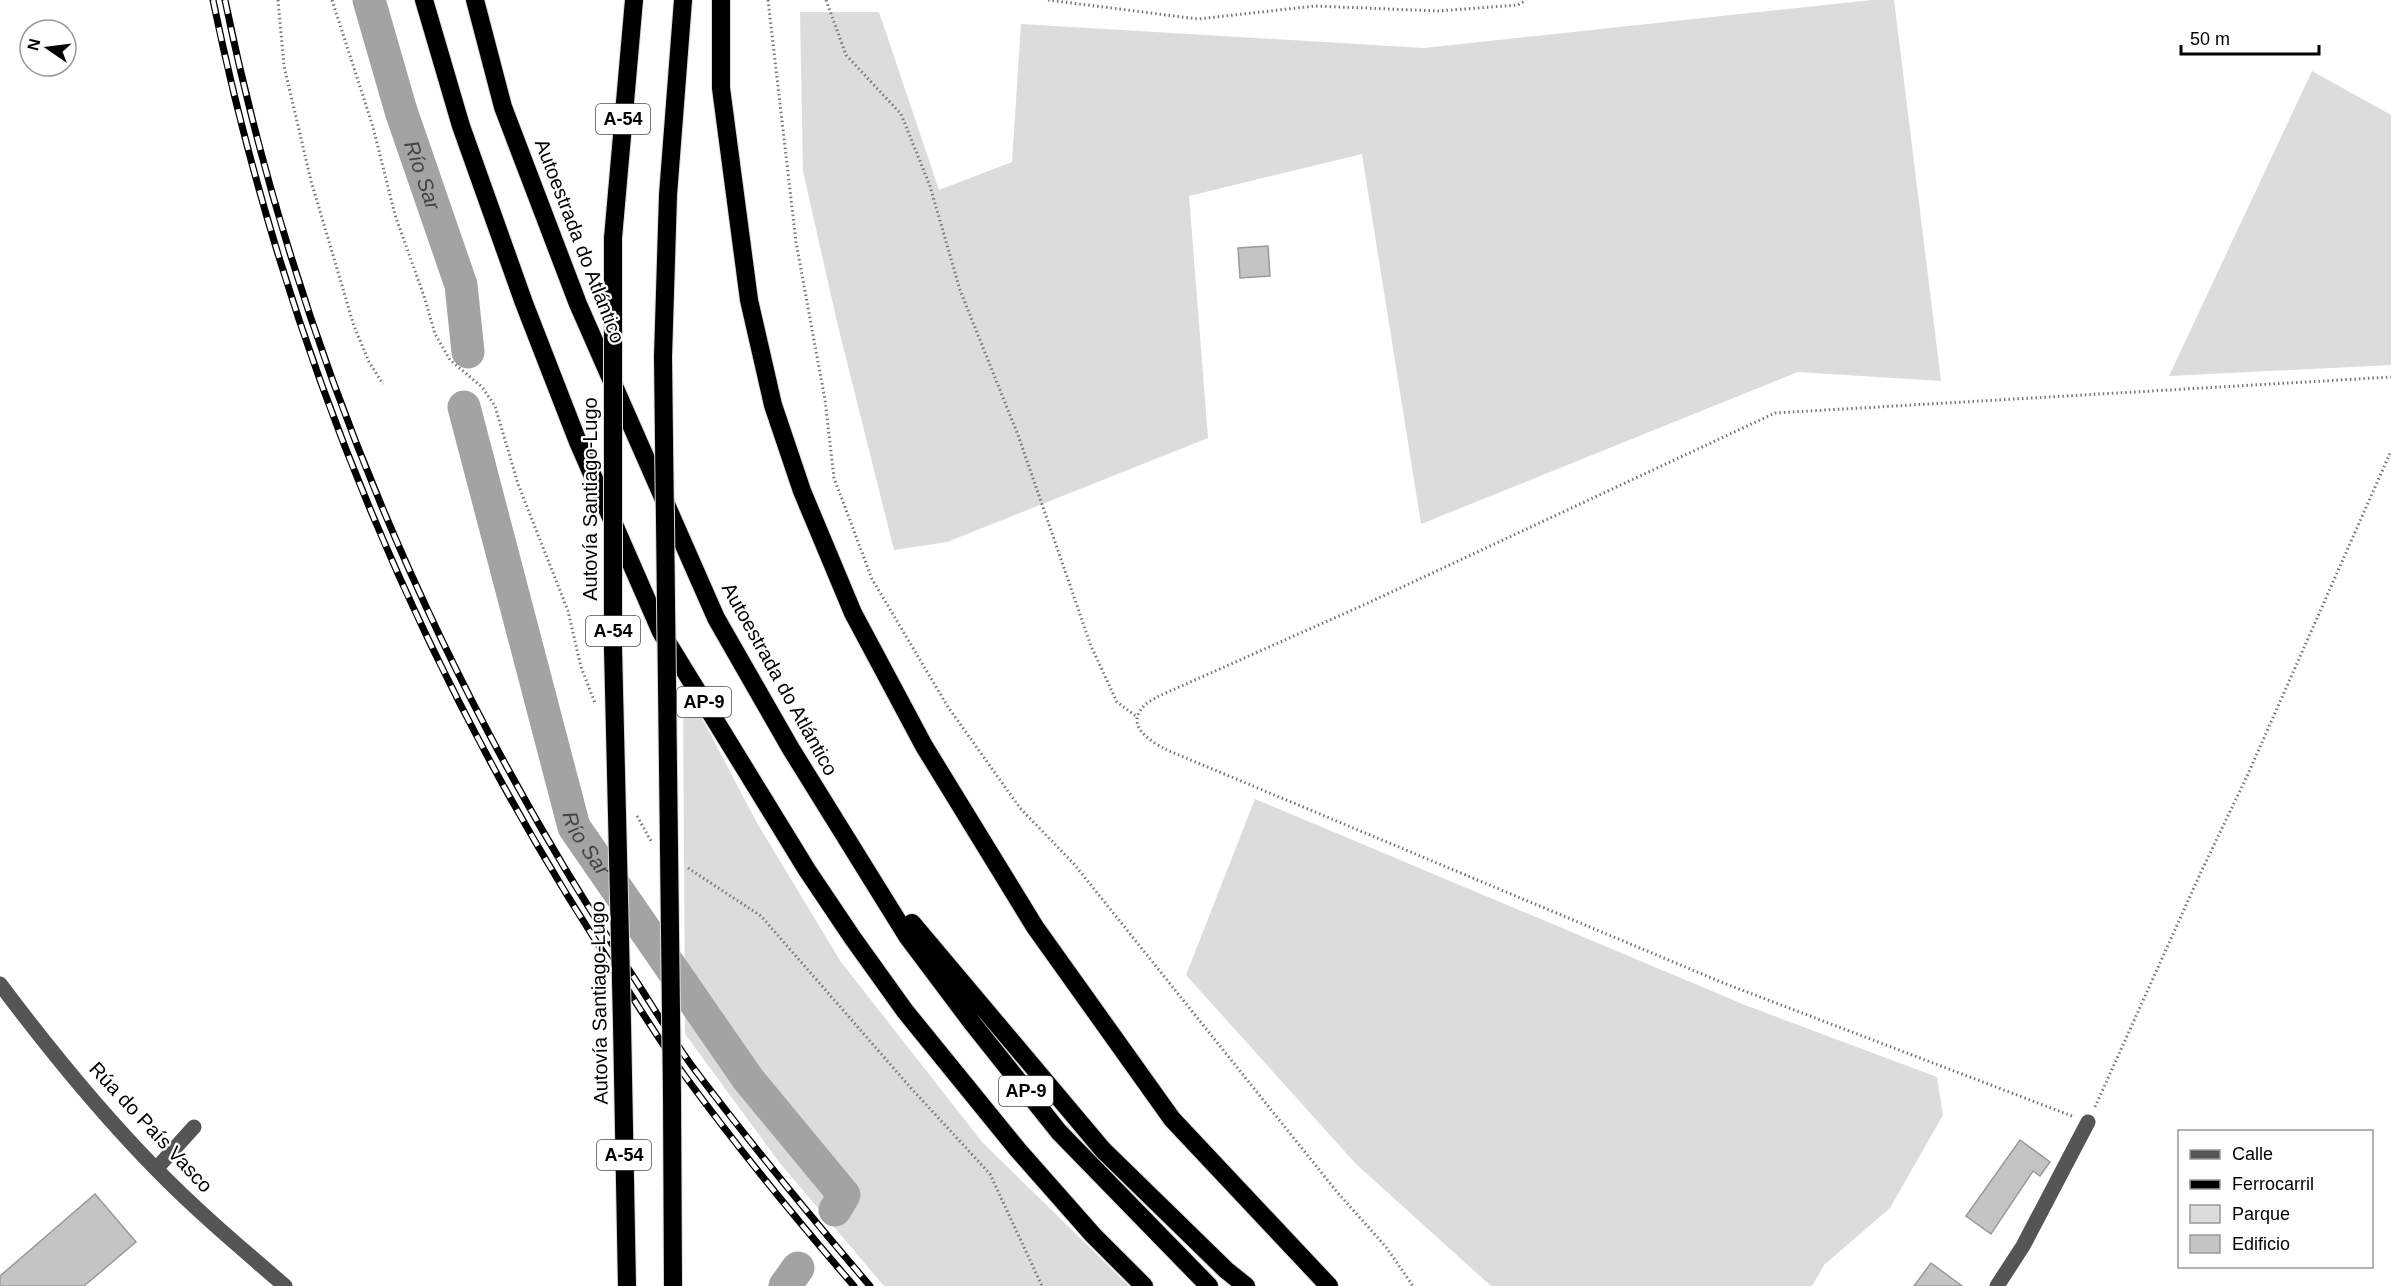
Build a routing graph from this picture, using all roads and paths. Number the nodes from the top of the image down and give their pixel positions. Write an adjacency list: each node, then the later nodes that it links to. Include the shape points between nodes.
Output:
1 (278, 0): 15 (path, via 284,66 311,181 354,326)
2 (332, 0): 17 (path, via 373,127 394,215 435,334 450,360 482,387 495,406 518,484 568,610 581,667)
3 (416, 0): 13 (highway)
4 (424, 0): 13 (highway, AP-9)
5 (634, 0): 28 (highway, Autovía Santiago-Lugo / A-54, bridge, via 613,238 613,648)
6 (683, 0): 29 (highway, A-54, bridge, via 668,195 663,357)
7 (721, 0): 34 (highway, via 721,88 748,300 773,405 798,480 853,613 924,746 1035,927 1172,1119)
8 (768, 0): 35 (path, via 796,242 825,400 834,478 872,579 948,707 1020,808 1081,873 1337,1192 1386,1247)
9 (826, 0): 18 (path, via 846,55 901,114 930,186 960,290 1018,435 1091,646 1117,702)
10 (1048, 0): 11 (path, via 1198,19 1315,6 1438,11 1518,5)
11 (1526, 0)
12 (477, 4): 22 (highway, Autoestrada do Atlántico / AP-9, via 503,106 578,304 717,618 791,749)
13 (429, 23): 31 (highway, AP-9, via 524,303 578,442 661,632 807,870 906,1011 1026,1158)
14 (2391, 377): 18 (path, via 1775,413 1159,696 1142,707)
15 (383, 384)
16 (2391, 452): 24 (path)
17 (596, 706)
18 (1137, 717): 24 (path, via 1141,732 1150,740 1200,764 1726,984)
19 (636, 813): 20 (path)
20 (654, 845)
21 (683, 865): 30 (path, via 761,916 990,1174)
22 (870, 874): 32 (highway, Autoestrada do Atlántico / AP-9, via 908,936 1059,1132); 33 (highway, via 1103,1150)
23 (0, 984): 26 (street, Rúa do País Vasco, via 97,1104)
24 (2088, 1122): 36 (street, via 2023,1246)
25 (194, 1127): 26 (street)
26 (156, 1168): 27 (street, Rúa do País Vasco)
27 (285, 1286)
28 (627, 1286)
29 (673, 1286)
30 (1042, 1286)
31 (1144, 1286)
32 (1209, 1286)
33 (1246, 1286)
34 (1329, 1286)
35 (1413, 1286)
36 (1997, 1286)

